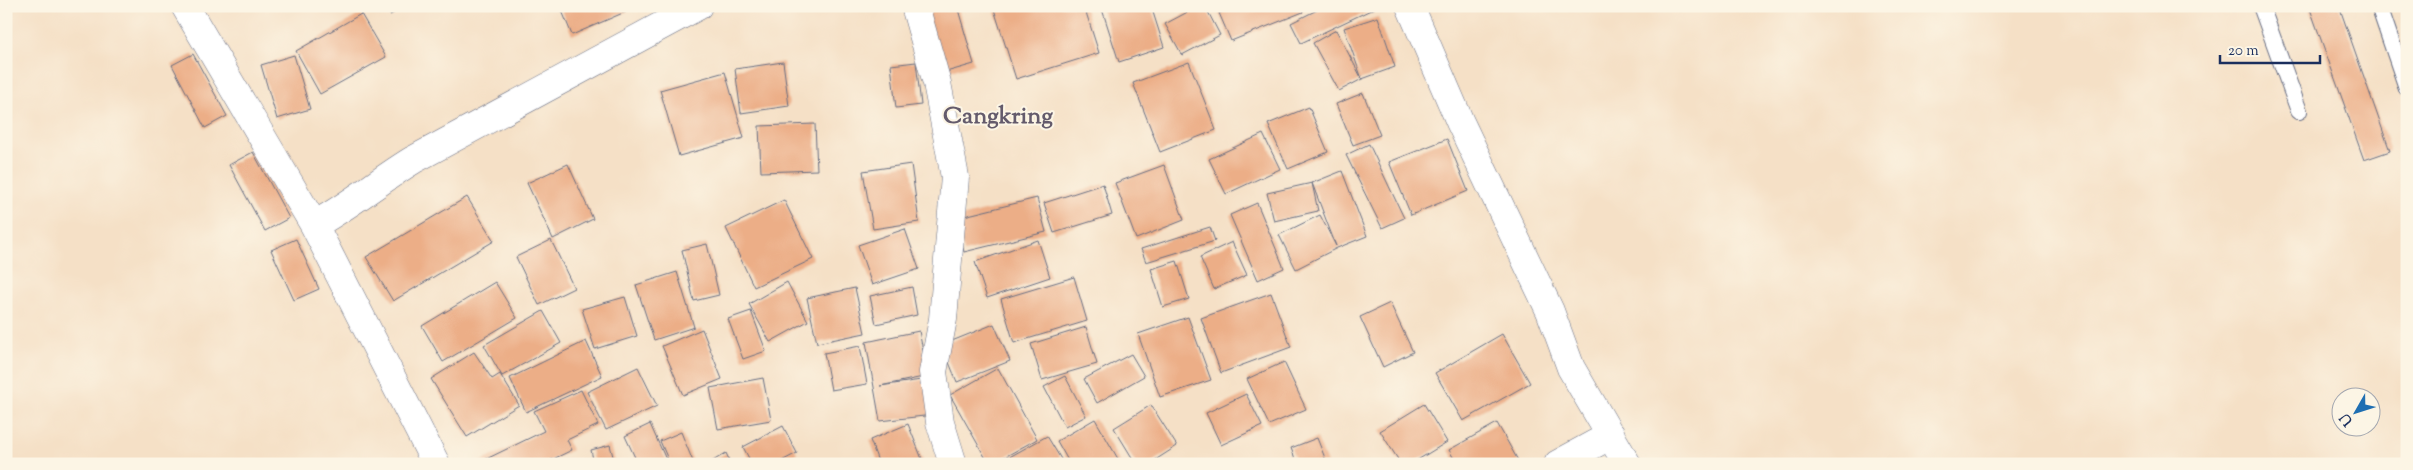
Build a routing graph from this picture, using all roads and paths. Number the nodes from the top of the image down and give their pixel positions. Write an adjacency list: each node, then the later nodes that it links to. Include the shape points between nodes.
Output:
1 (185, 6): 9 (street)
2 (698, 6): 9 (street, via 413,160)
3 (915, 6): 12 (street, via 937,83 955,177 943,319 934,372 940,422)
4 (1410, 6): 10 (street, via 1460,122 1550,311 1571,368)
5 (2261, 6): 8 (lane)
6 (2379, 6): 7 (lane)
7 (2407, 88)
8 (2298, 111)
9 (314, 225): 11 (street)
10 (1611, 435): 13 (street); 14 (street)
11 (436, 464)
12 (953, 464)
13 (1558, 464)
14 (1627, 464)

